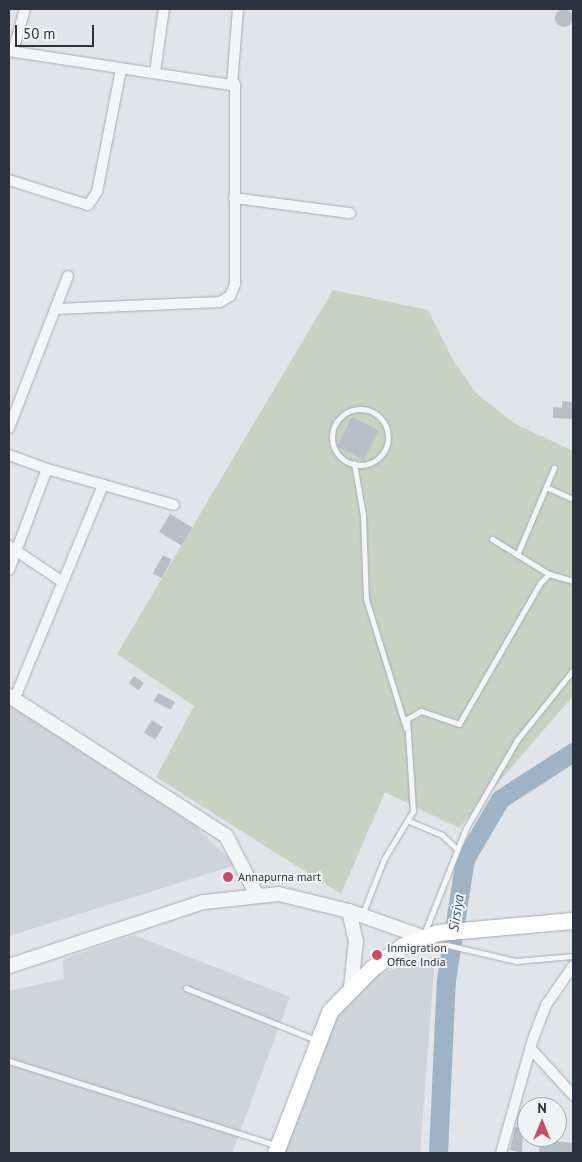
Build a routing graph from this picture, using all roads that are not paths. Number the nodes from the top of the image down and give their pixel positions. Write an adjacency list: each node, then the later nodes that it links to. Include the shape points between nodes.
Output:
1 (25, 9): 4 (street)
2 (164, 9): 6 (street)
3 (238, 9): 7 (street)
4 (11, 51): 5 (street)
5 (121, 70): 6 (street); 8 (street, via 97,192 88,205)
6 (155, 72): 7 (street)
7 (235, 84): 9 (street)
8 (9, 180)
9 (234, 198): 10 (street); 12 (street, via 235,284 230,296 220,302)
10 (350, 213)
11 (68, 276): 12 (street)
12 (55, 309): 13 (street)
13 (9, 428)
14 (9, 455): 17 (street)
15 (354, 463): 15 (lane, via 332,446 332,430 348,410 364,408 385,422 389,436 384,453 374,464); 31 (lane, via 363,515 366,599)
16 (554, 468): 19 (lane)
17 (47, 469): 18 (street); 23 (street)
18 (103, 485): 21 (street); 27 (street)
19 (546, 486): 20 (lane); 24 (lane)
20 (573, 499)
21 (174, 505)
22 (492, 539): 24 (lane)
23 (13, 548): 25 (street); 27 (street)
24 (517, 555): 26 (lane)
25 (9, 570)
26 (549, 574): 28 (lane); 31 (lane, via 459,724 416,711)
27 (62, 581): 30 (street)
28 (573, 581)
29 (573, 670): 33 (lane, via 517,740)
30 (11, 698): 34 (street, via 226,836)
31 (406, 728): 32 (lane, via 413,785)
32 (408, 821): 33 (lane, via 442,835); 35 (lane)
33 (457, 849): 37 (lane)
34 (258, 895): 35 (street, via 279,894); 40 (street, via 204,902)
35 (355, 913): 37 (street); 42 (street, via 356,941)
36 (573, 921): 37 (main road)
37 (436, 938): 38 (main road); 38 (lane); 39 (lane, via 482,956 516,961)
38 (404, 946): 42 (main road)
39 (573, 956)
40 (9, 966)
41 (573, 966): 45 (street, via 546,1005)
42 (351, 987): 44 (main road, via 330,1012)
43 (186, 988): 44 (lane)
44 (316, 1040): 48 (main road)
45 (530, 1048): 47 (street); 49 (street)
46 (9, 1061): 48 (lane)
47 (573, 1094)
48 (278, 1150)
49 (501, 1153)

